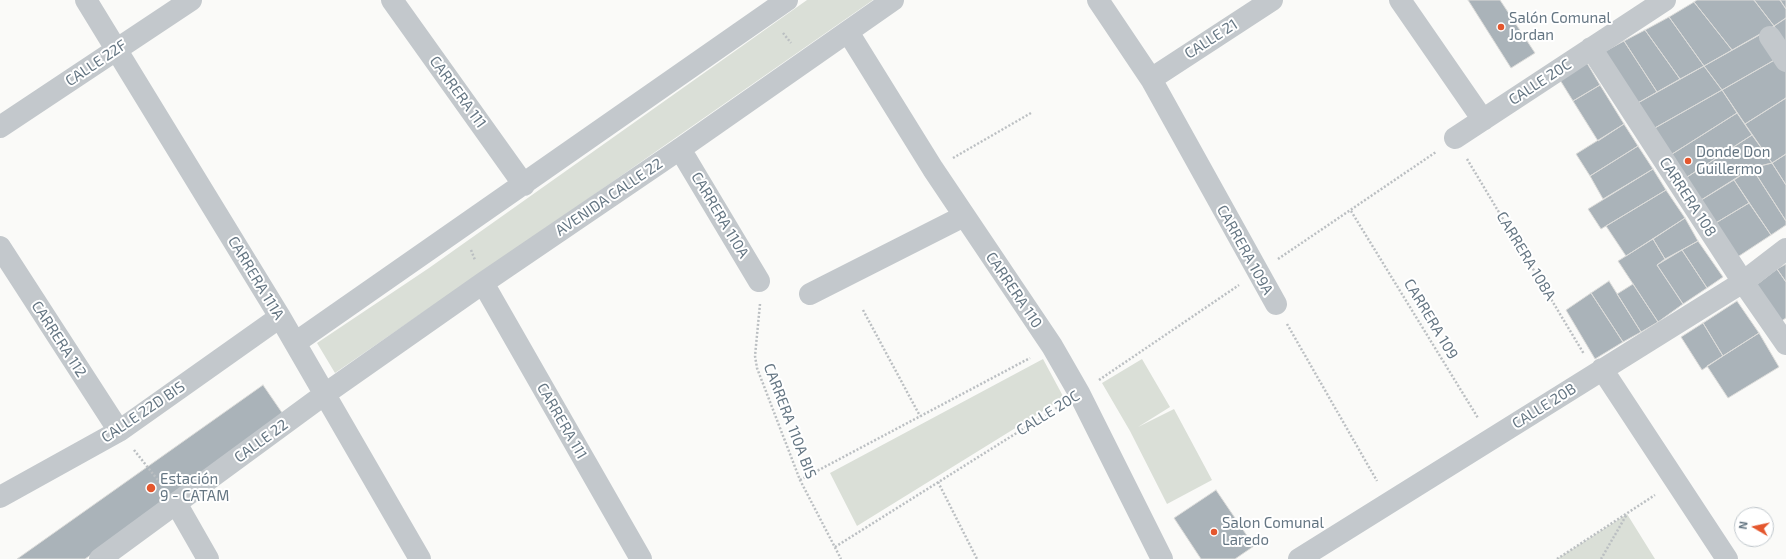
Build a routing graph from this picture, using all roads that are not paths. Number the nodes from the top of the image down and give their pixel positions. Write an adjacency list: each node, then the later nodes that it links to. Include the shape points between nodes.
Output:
1 (86, 0): 13 (street, CARRERA 111A)
2 (191, 0): 13 (street, CALLE 22F)
3 (392, 0): 20 (street, CARRERA 111)
4 (787, 0): 20 (street)
5 (892, 0): 10 (street, AVENIDA CALLE 22)
6 (1098, 0): 15 (street, CARRERA 109A)
7 (1272, 0): 15 (street, CALLE 21)
8 (1400, 0): 16 (street)
9 (1665, 0): 12 (street, CALLE 20C)
10 (848, 32): 19 (street, AVENIDA CALLE 22); 21 (street, CARRERA 110)
11 (1770, 37): 14 (street)
12 (1591, 48): 16 (street, CALLE 20C); 25 (street, CARRERA 108)
13 (117, 49): 17 (street, CALLE 22F); 29 (street, CARRERA 111A)
14 (1786, 61)
15 (1151, 78): 28 (street, CARRERA 109A)
16 (1483, 120): 18 (street, CALLE 20C)
17 (0, 127)
18 (1455, 138)
19 (680, 149): 24 (street, CARRERA 110A); 26 (street, AVENIDA CALLE 22)
20 (524, 185): 30 (street)
21 (964, 216): 27 (street); 42 (street, CARRERA 110, via 1052,346 1079,393)
22 (0, 247): 34 (street, CARRERA 112)
23 (1786, 249): 25 (street, CALLE 20B)
24 (759, 282)
25 (1743, 282): 31 (street, CARRERA 108); 32 (street, CALLE 20B)
26 (483, 283): 33 (street, AVENIDA CALLE 22); 41 (street, CARRERA 111)
27 (810, 294)
28 (1276, 304)
29 (280, 317): 30 (street, CARRERA 111A); 34 (street, CALLE 22D BIS)
30 (295, 343): 33 (street, CARRERA 111A)
31 (1786, 344)
32 (1599, 371): 37 (street); 43 (street, CALLE 20B)
33 (325, 394): 36 (street, CALLE 22); 40 (street, CARRERA 111A)
34 (118, 432): 35 (street, CALLE 22D BIS)
35 (0, 497)
36 (176, 503): 38 (street, CALLE 22); 39 (street)
37 (1724, 555)
38 (100, 559)
39 (208, 559)
40 (420, 559)
41 (641, 559)
42 (1162, 559)
43 (1299, 559)

